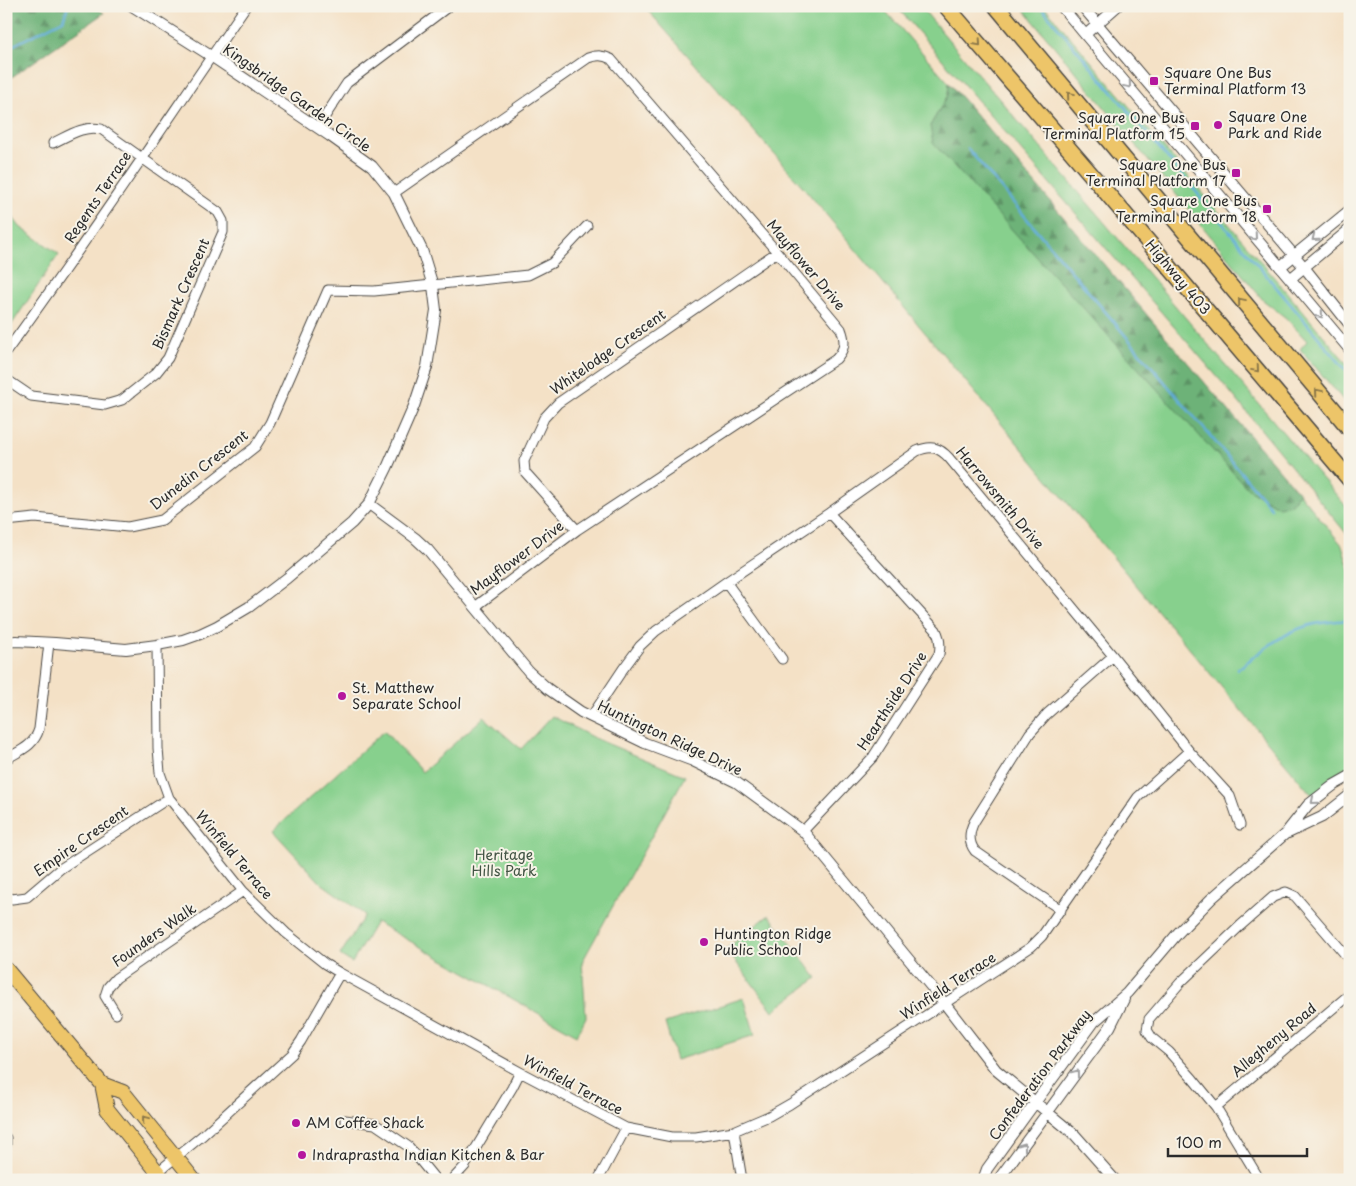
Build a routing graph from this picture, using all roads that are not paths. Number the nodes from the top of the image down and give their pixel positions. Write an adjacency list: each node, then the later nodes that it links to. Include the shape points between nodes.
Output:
1 (132, 6): 11 (street, Kingsbridge Garden Circle)
2 (246, 6): 11 (street, Regents Terrace)
3 (449, 6): 12 (street, via 346,83)
4 (946, 6): 30 (highway, Highway 403, one-way to 30)
5 (996, 6): 29 (highway, one-way to 5)
6 (1061, 6): 10 (street)
7 (1082, 6): 9 (street)
8 (1118, 6): 9 (street)
9 (1098, 23): 10 (street); 20 (street)
10 (1085, 35): 21 (street, one-way to 21)
11 (212, 56): 12 (street, Kingsbridge Garden Circle); 14 (street, Regents Terrace)
12 (318, 127): 15 (street, Kingsbridge Garden Circle, via 372,166)
13 (53, 143): 14 (street, Bismark Crescent, via 92,127 101,129)
14 (141, 157): 27 (street, Regents Terrace, via 56,285); 28 (street, Bismark Crescent, via 218,212 223,221 223,232 168,358 156,373 122,400 105,405 31,396)
15 (394, 194): 19 (street, Mayflower Drive, via 588,58 600,56 611,59); 24 (street, Kingsbridge Garden Circle, via 422,250)
16 (1350, 210): 20 (street, one-way to 20)
17 (587, 226): 24 (street, via 552,263 528,275)
18 (1350, 230): 22 (street)
19 (777, 252): 34 (street, Whitelodge Crescent, via 558,402 544,418 524,461 525,472); 34 (street, Mayflower Drive, via 841,329 845,344 843,351 836,359)
20 (1293, 255): 21 (street); 22 (street)
21 (1280, 267): 23 (street)
22 (1304, 267): 23 (street); 25 (street)
23 (1290, 279): 26 (street, one-way to 26)
24 (433, 286): 31 (street, Kingsbridge Garden Circle, via 436,310 427,367 410,414); 33 (street, Dunedin Crescent, via 374,291 328,290 270,423 255,447 162,520 128,527 35,518)
25 (1350, 325)
26 (1350, 350)
27 (6, 352)
28 (6, 378)
29 (1350, 429)
30 (1350, 480)
31 (369, 504): 36 (street, Huntington Ridge Drive, via 428,550); 39 (street, Kingsbridge Garden Circle, via 352,523 249,607 200,634)
32 (829, 514): 35 (street, Harrowsmith Drive); 40 (street, Harrowsmith Drive, via 917,451 934,447 942,450); 49 (street, Hearthside Drive, via 936,630 941,647 874,757)
33 (6, 520)
34 (577, 530): 36 (street, Mayflower Drive)
35 (726, 582): 41 (street); 42 (street, Harrowsmith Drive, via 670,620 640,646)
36 (474, 607): 42 (street, Huntington Ridge Drive, via 529,672)
37 (6, 642): 38 (street, Kingsbridge Garden Circle)
38 (48, 643): 39 (street, Kingsbridge Garden Circle, via 126,649); 44 (street, via 37,738)
39 (158, 645): 47 (street, Winfield Terrace, via 158,748 160,773)
40 (1113, 656): 43 (street, Harrowsmith Drive); 53 (street, via 1030,733 970,833 975,851)
41 (782, 659)
42 (591, 717): 49 (street, Huntington Ridge Drive, via 736,782)
43 (1189, 751): 48 (street, Harrowsmith Drive, via 1230,796); 53 (street, Winfield Terrace, via 1138,798)
44 (6, 759)
45 (1350, 776): 50 (street, Confederation Parkway, one-way to 50, via 1308,805)
46 (1350, 795): 50 (street, Confederation Parkway, via 1322,817)
47 (169, 798): 51 (street, Winfield Terrace); 52 (street, Empire Crescent, via 60,869 26,897 12,899)
48 (1240, 825)
49 (803, 831): 59 (street, Huntington Ridge Drive)
50 (1285, 834): 57 (street, Confederation Parkway, via 1211,899)
51 (243, 891): 56 (street, Winfield Terrace, via 286,934); 60 (street, Founders Walk, via 116,978 105,996)
52 (6, 896)
53 (1061, 910): 59 (street, Winfield Terrace, via 1031,947)
54 (1350, 960): 64 (street, via 1295,896 1286,892 1273,897 1180,983 1149,1019 1147,1030)
55 (6, 969): 62 (main road)
56 (340, 973): 61 (street, Winfield Terrace); 71 (street, via 292,1054)
57 (1127, 993): 63 (street, Confederation Parkway, via 1094,1022); 65 (street, Confederation Parkway, one-way to 57, via 1110,1028)
58 (1350, 994): 64 (street, Allegheny Road)
59 (945, 1004): 63 (street, Huntington Ridge Drive, via 996,1070); 68 (street, Winfield Terrace, via 790,1104)
60 (116, 1014)
61 (520, 1072): 67 (street, Winfield Terrace); 76 (street, via 465,1166)
62 (102, 1084): 71 (main road, one-way to 62, via 123,1092); 72 (main road, via 107,1109)
63 (1034, 1103): 65 (street, Huntington Ridge Drive); 80 (street, Confederation Parkway)
64 (1216, 1106): 83 (street)
65 (1047, 1113): 81 (street, Confederation Parkway, one-way to 65); 82 (street, Huntington Ridge Drive, via 1075,1135)
66 (345, 1120): 75 (street, via 374,1124 409,1147)
67 (626, 1128): 68 (street, Winfield Terrace, via 672,1137); 77 (street)
68 (734, 1131): 78 (street)
69 (6, 1138): 70 (street)
70 (6, 1144)
71 (176, 1157): 72 (street); 74 (main road)
72 (157, 1177)
73 (915, 1179): 79 (street)
74 (194, 1180)
75 (436, 1180)
76 (452, 1180)
77 (598, 1180)
78 (742, 1180)
79 (908, 1180)
80 (983, 1180)
81 (998, 1180)
82 (1115, 1180)
83 (1260, 1180)

